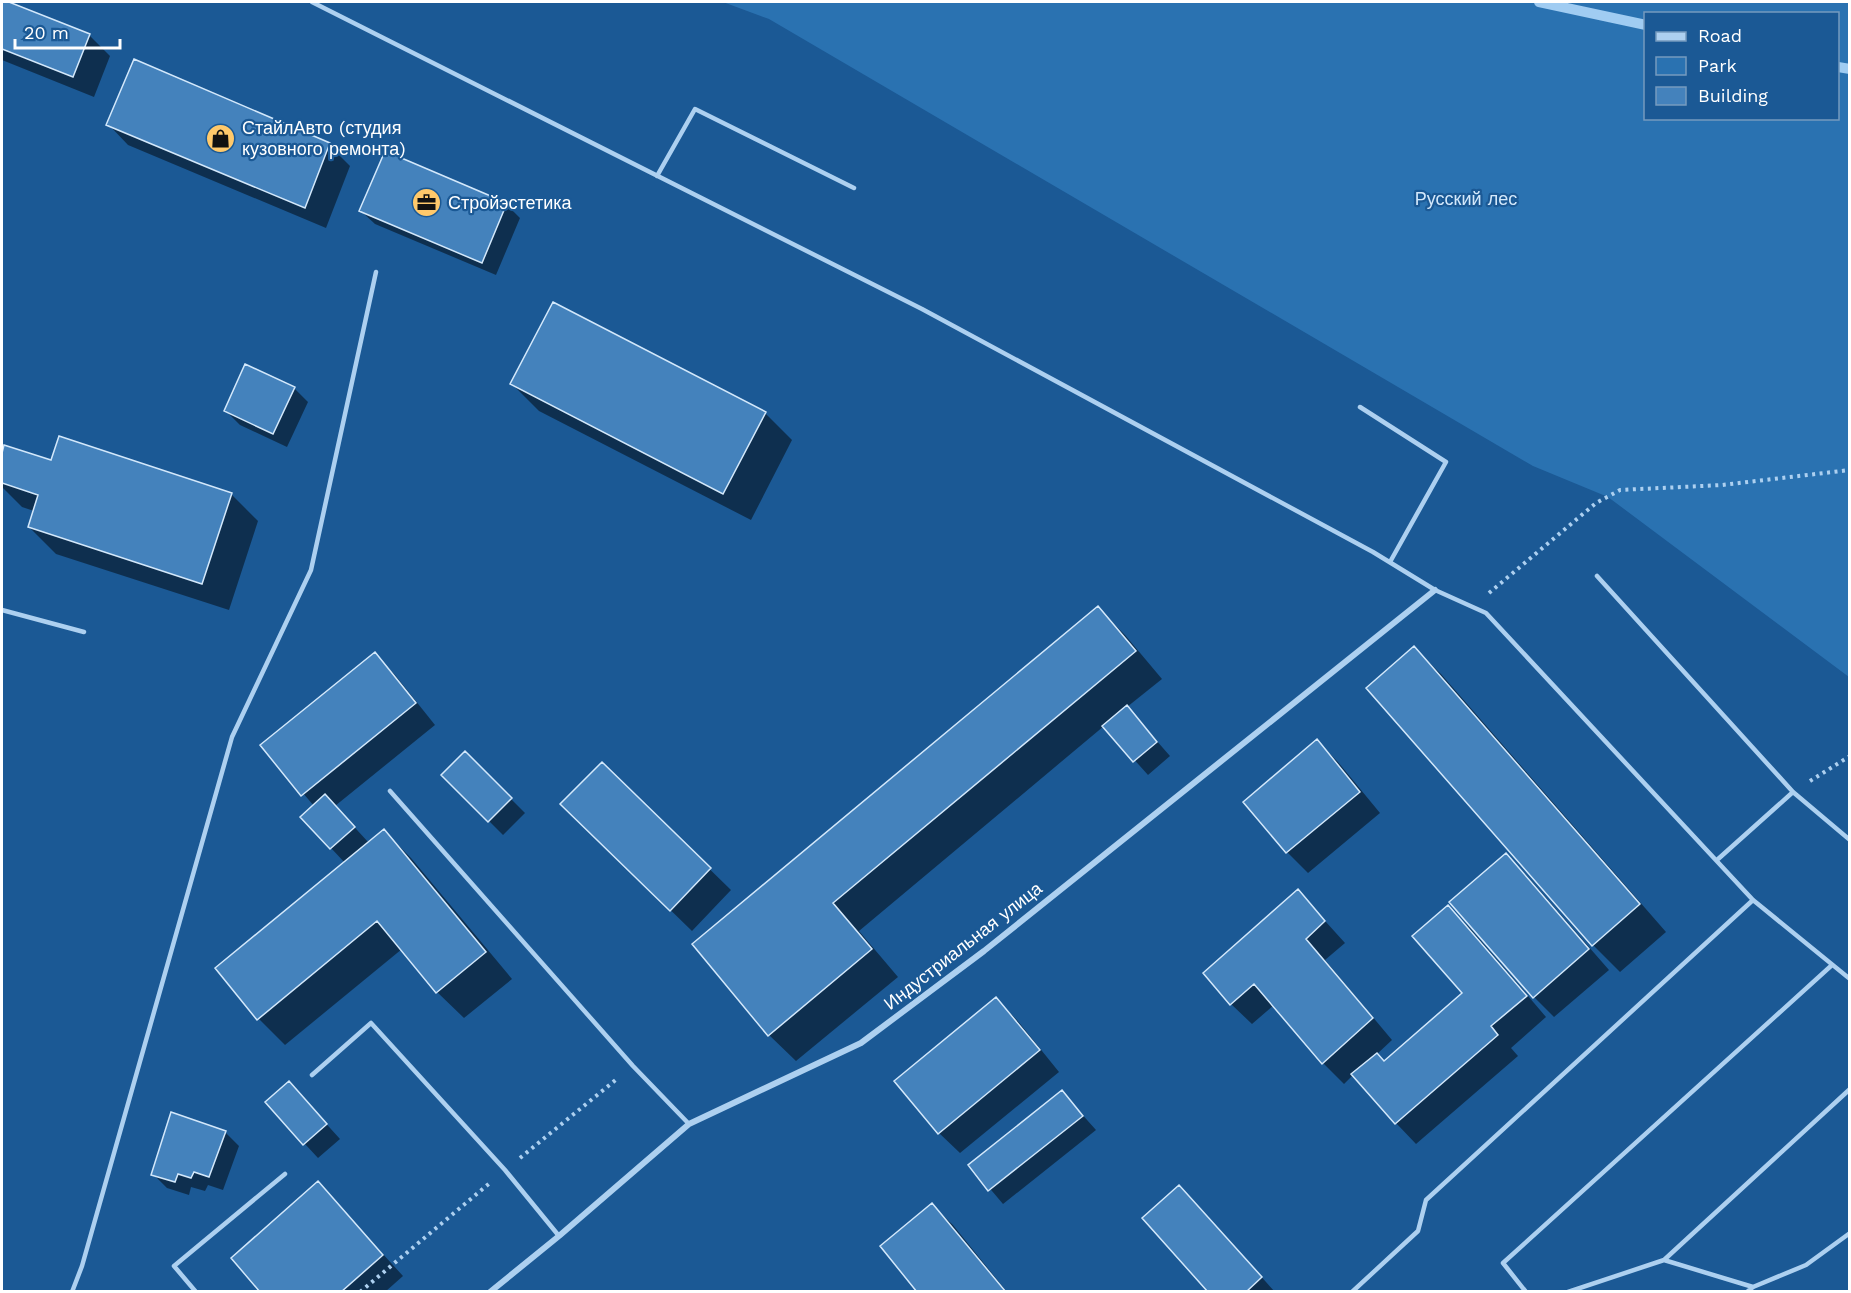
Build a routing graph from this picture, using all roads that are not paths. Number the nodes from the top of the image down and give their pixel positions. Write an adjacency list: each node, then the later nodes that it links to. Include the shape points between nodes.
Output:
1 (312, 2): 2 (lane)
2 (657, 176): 3 (lane, via 695,109); 6 (lane, via 922,309)
3 (854, 188)
4 (376, 272): 26 (lane, via 310,570 232,737)
5 (1360, 407): 6 (lane, via 1446,462)
6 (1390, 562): 8 (lane)
7 (1597, 576): 12 (lane)
8 (1435, 590): 14 (lane, via 1486,613); 20 (street, Индустриальная улица, via 984,951 861,1043)
9 (2, 610): 10 (lane)
10 (84, 632)
11 (390, 791): 20 (lane)
12 (1793, 792): 13 (lane); 14 (lane)
13 (1850, 840)
14 (1716, 860): 15 (lane)
15 (1753, 900): 16 (lane); 29 (lane, via 1426,1200 1418,1231)
16 (1832, 965): 17 (lane); 30 (lane, via 1503,1263)
17 (1850, 980)
18 (312, 1075): 23 (lane, via 371,1023 505,1170)
19 (1850, 1089): 24 (lane)
20 (689, 1124): 23 (street, Индустриальная улица)
21 (285, 1174): 27 (lane, via 174,1266)
22 (1850, 1233): 25 (lane, via 1806,1265)
23 (559, 1236): 28 (street, Индустриальная улица)
24 (1665, 1260): 25 (lane); 31 (lane)
25 (1753, 1287): 32 (lane)
26 (72, 1292)
27 (196, 1292)
28 (490, 1292)
29 (1352, 1292)
30 (1526, 1292)
31 (1568, 1292)
32 (1747, 1292)

